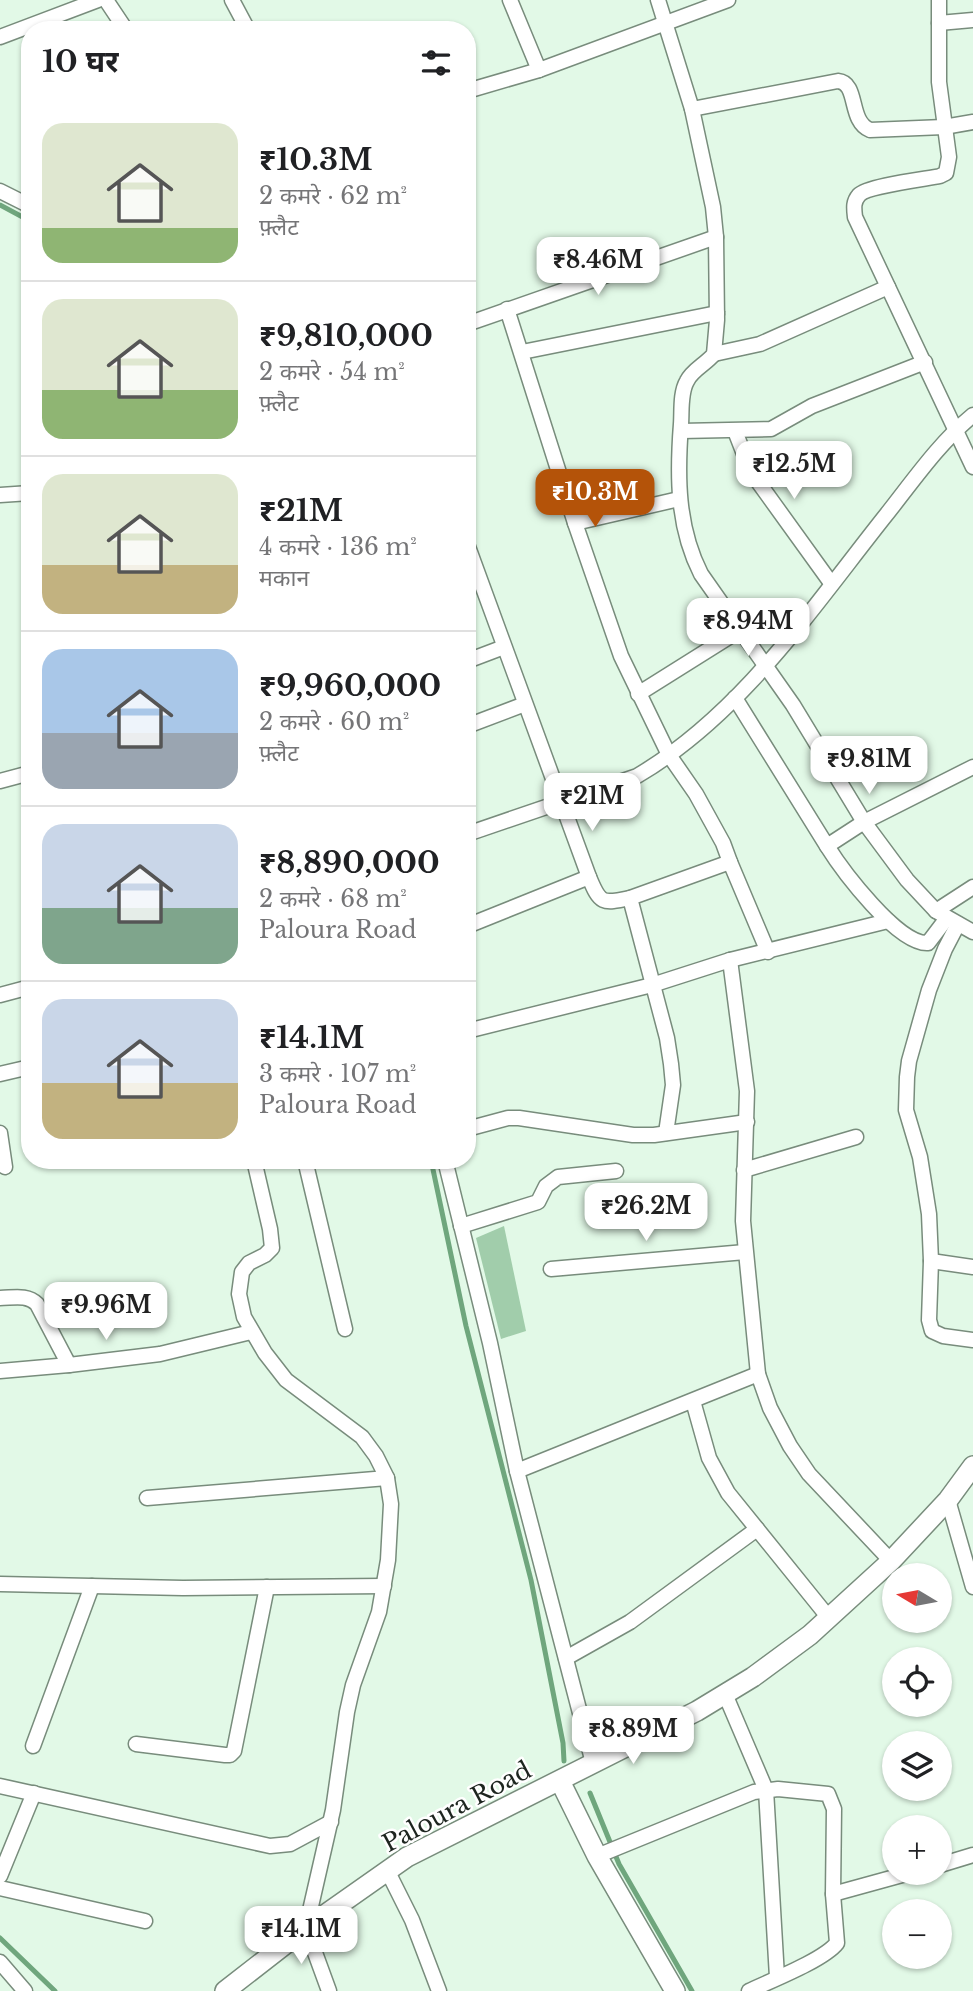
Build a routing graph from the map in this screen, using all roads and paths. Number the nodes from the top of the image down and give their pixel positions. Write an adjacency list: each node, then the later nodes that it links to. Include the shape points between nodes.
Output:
1 (98, 0): 9 (street)
2 (106, 0): 10 (street)
3 (232, 0): 11 (street)
4 (510, 0): 16 (street)
5 (657, 0): 12 (street)
6 (729, 0): 12 (street)
7 (939, 0): 13 (street)
8 (973, 20): 13 (street)
9 (42, 21)
10 (120, 21)
11 (243, 21)
12 (666, 23): 16 (street); 18 (street)
13 (939, 23): 20 (street)
14 (21, 29): 15 (street)
15 (0, 37)
16 (539, 70): 17 (street)
17 (476, 88)
18 (692, 109): 20 (street, via 838,81 848,85 863,127 878,131); 23 (street)
19 (973, 122): 20 (street)
20 (944, 127): 24 (street, via 949,157 946,173 868,190 853,204)
21 (0, 191): 22 (street)
22 (21, 201)
23 (716, 237): 25 (street); 26 (street)
24 (888, 287): 29 (street, via 760,344); 30 (street)
25 (507, 309): 27 (street); 28 (street)
26 (717, 313): 28 (street); 29 (street)
27 (476, 321)
28 (522, 352): 39 (street)
29 (714, 355): 33 (street, via 687,381)
30 (925, 362): 32 (street); 34 (street, via 812,406 771,429)
31 (973, 415): 32 (street)
32 (956, 429): 35 (street); 41 (street)
33 (681, 431): 34 (street); 38 (street)
34 (735, 431): 41 (street, via 751,472)
35 (973, 467)
36 (21, 494): 37 (street)
37 (0, 495)
38 (679, 499): 39 (street); 42 (street, via 691,554)
39 (575, 523): 46 (street, via 607,620)
40 (476, 569): 43 (street)
41 (831, 583): 45 (street)
42 (740, 630): 45 (street); 46 (street)
43 (504, 648): 44 (street); 48 (street)
44 (476, 658)
45 (765, 666): 47 (street); 55 (street)
46 (638, 694): 50 (street)
47 (735, 698): 50 (street); 57 (street)
48 (525, 704): 49 (street); 54 (street)
49 (476, 723)
50 (669, 755): 54 (street, via 637,776); 58 (street, via 696,794)
51 (973, 767): 55 (street)
52 (21, 775): 53 (street)
53 (0, 781)
54 (562, 801): 56 (street); 59 (street)
55 (864, 822): 57 (street); 62 (street, via 907,880)
56 (476, 831)
57 (827, 846): 63 (street, via 852,883)
58 (730, 862): 61 (street); 66 (street)
59 (589, 877): 61 (street, via 599,899 607,903); 64 (street)
60 (973, 887): 62 (street)
61 (630, 898): 68 (street)
62 (947, 918): 63 (street, via 933,939 922,944); 65 (street); 87 (street, via 945,949 906,1077 906,1110 920,1157)
63 (888, 921): 66 (street)
64 (476, 922)
65 (973, 932)
66 (768, 952): 67 (street)
67 (730, 960): 68 (street); 74 (street)
68 (652, 985): 71 (street); 77 (street, via 667,1038 673,1085)
69 (21, 989): 70 (street)
70 (0, 995)
71 (476, 1029)
72 (21, 1069): 73 (street)
73 (0, 1074)
74 (747, 1122): 77 (street); 83 (street)
75 (476, 1127): 77 (street, via 519,1118 632,1135)
76 (0, 1133): 79 (street)
77 (666, 1133)
78 (856, 1137): 83 (street)
79 (5, 1167)
80 (256, 1169): 92 (street, via 272,1248 249,1263 239,1283)
81 (307, 1169): 91 (street)
82 (447, 1169): 85 (street)
83 (744, 1170): 86 (street)
84 (616, 1171): 85 (street, via 558,1177 538,1202)
85 (461, 1226): 99 (street)
86 (745, 1252): 89 (street); 96 (street)
87 (931, 1261): 88 (street); 93 (street, via 932,1331)
88 (973, 1267)
89 (551, 1269)
90 (0, 1298): 94 (street, via 31,1298)
91 (345, 1329)
92 (251, 1332): 94 (street, via 160,1354); 100 (street, via 286,1380 362,1437)
93 (973, 1340)
94 (68, 1365): 95 (street)
95 (0, 1371)
96 (758, 1374): 97 (street); 105 (street, via 770,1408 808,1474)
97 (693, 1401): 99 (street); 103 (street, via 709,1458)
98 (973, 1466): 102 (main road, Paloura Road)
99 (517, 1471): 112 (street)
100 (387, 1478): 101 (street); 108 (street, via 391,1528)
101 (148, 1498)
102 (948, 1500): 104 (street); 105 (main road, Paloura Road)
103 (757, 1529): 111 (street); 112 (street, via 630,1622)
104 (969, 1558): 110 (street)
105 (891, 1561): 111 (main road, Paloura Road)
106 (0, 1584): 107 (street)
107 (92, 1586): 109 (street); 115 (street)
108 (384, 1586): 109 (street); 121 (street, via 353,1685)
109 (267, 1587): 114 (street, via 234,1751 225,1755)
110 (973, 1587)
111 (829, 1618): 113 (main road, Paloura Road, via 753,1678)
112 (566, 1658): 116 (street)
113 (725, 1694): 116 (main road, Paloura Road); 119 (street)
114 (136, 1744)
115 (33, 1746)
116 (593, 1763): 117 (main road, Paloura Road)
117 (560, 1781): 122 (main road); 125 (main road, Paloura Road)
118 (0, 1786): 120 (street)
119 (766, 1790): 122 (street); 129 (street, via 828,1794 834,1809); 133 (street)
120 (34, 1793): 121 (street, via 270,1846 290,1844); 126 (street)
121 (331, 1822): 131 (street)
122 (601, 1855): 138 (main road)
123 (973, 1855): 124 (street)
124 (952, 1861)
125 (387, 1870): 131 (main road, Paloura Road); 137 (street)
126 (0, 1876)
127 (882, 1880): 129 (street)
128 (0, 1888): 130 (street)
129 (833, 1894): 133 (street, via 837,1943)
130 (145, 1921)
131 (306, 1928): 135 (main road, Paloura Road); 136 (street)
132 (0, 1962): 134 (street)
133 (777, 1977): 139 (street)
134 (25, 1991)
135 (225, 1991)
136 (329, 1991)
137 (439, 1991)
138 (675, 1991)
139 (749, 1991)

